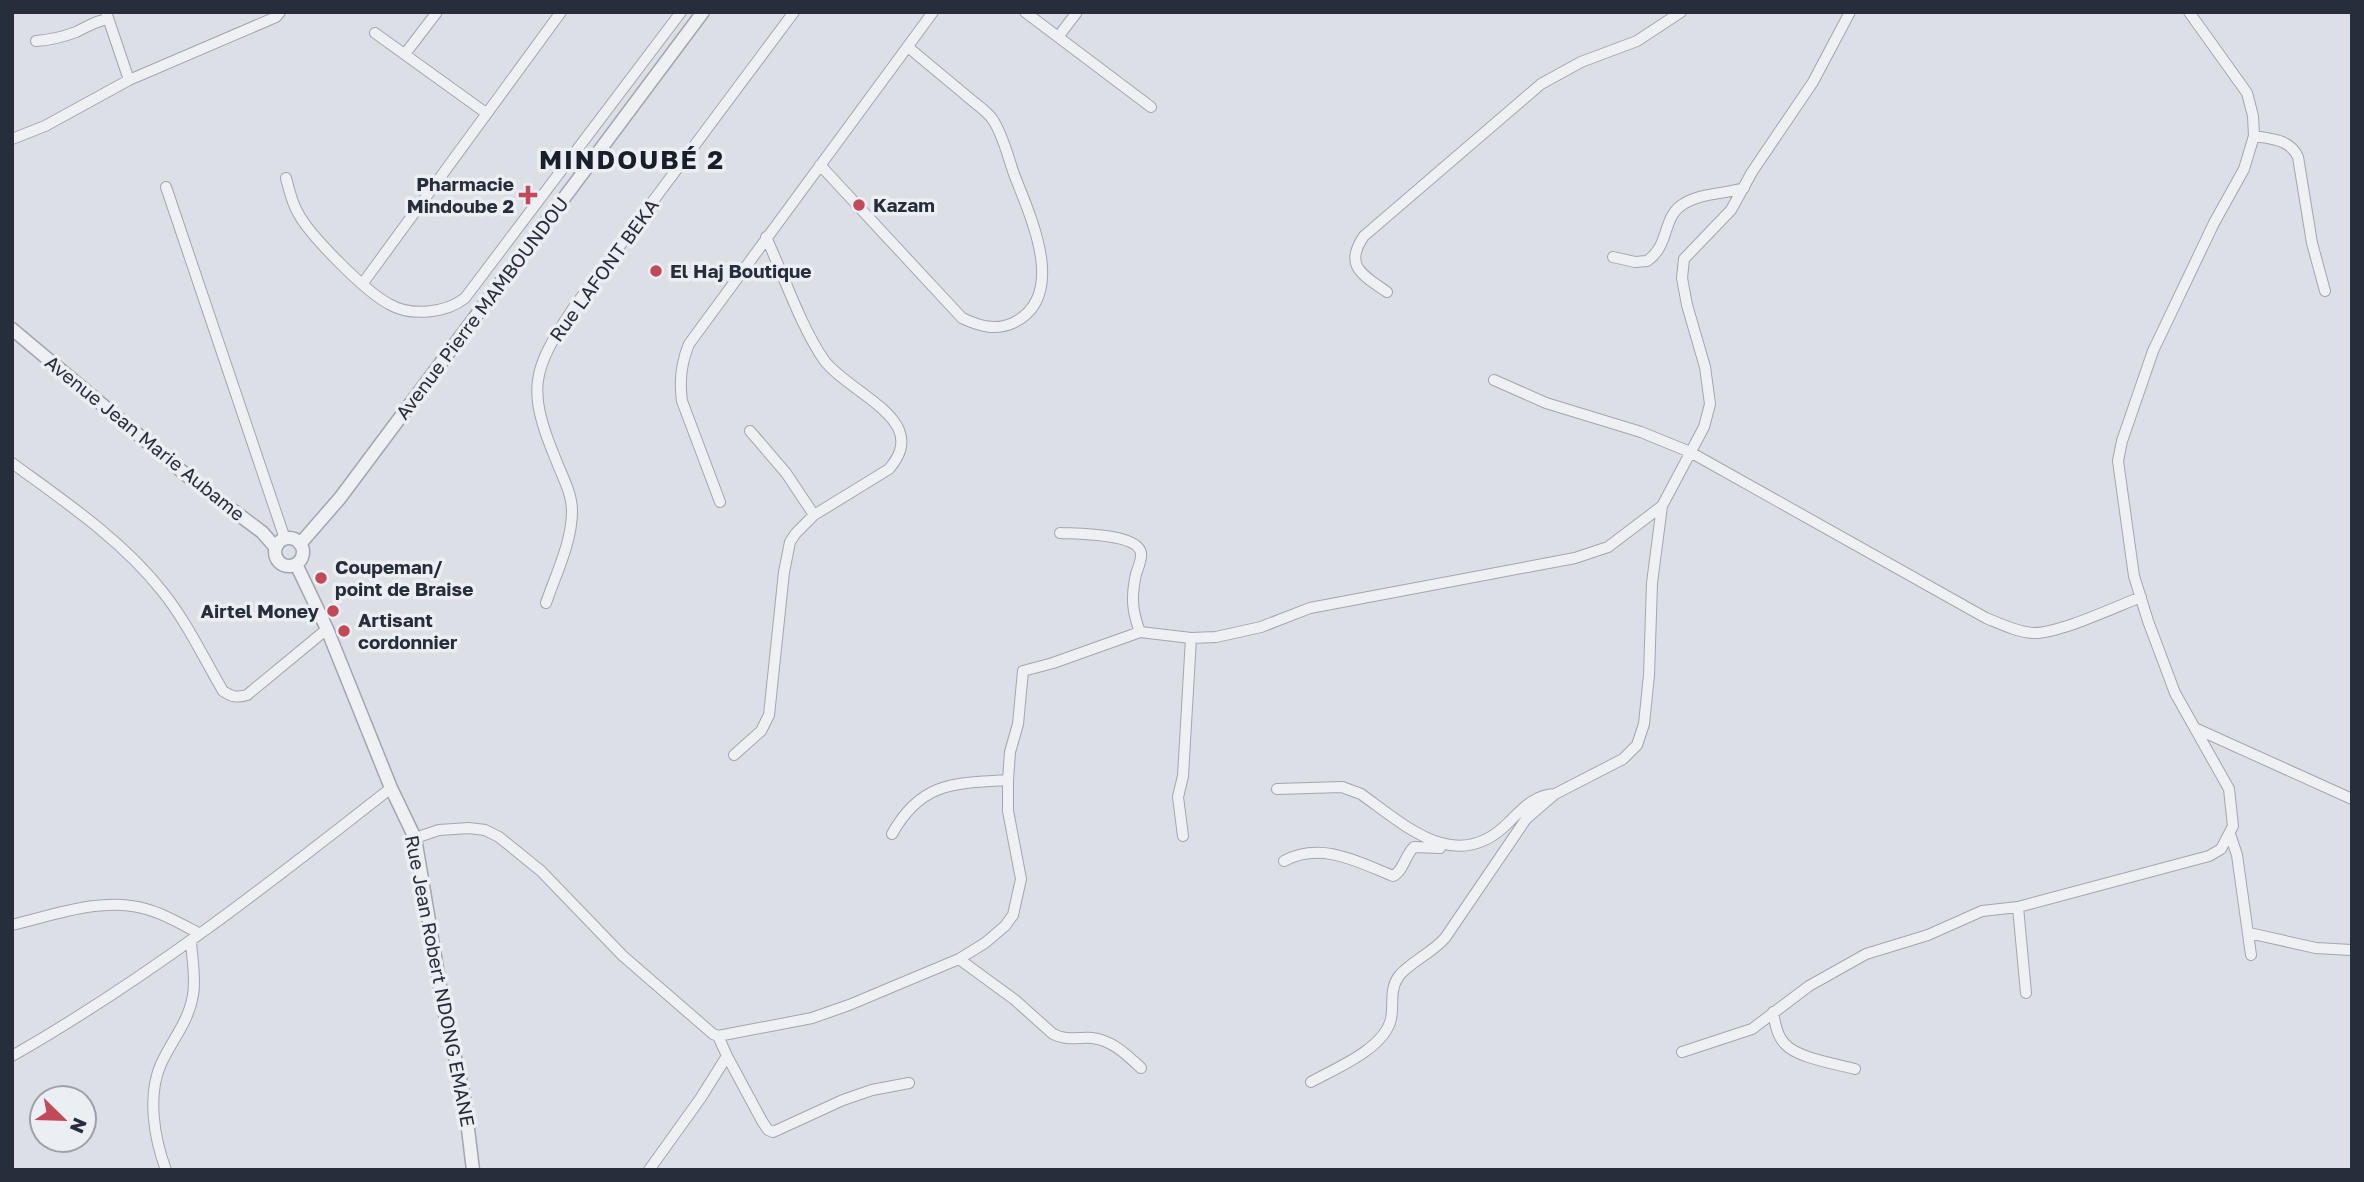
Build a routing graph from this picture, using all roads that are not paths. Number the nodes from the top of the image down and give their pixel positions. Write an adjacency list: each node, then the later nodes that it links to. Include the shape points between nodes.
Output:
1 (280, 12): 19 (street)
2 (437, 12): 18 (street)
3 (561, 12): 21 (street)
4 (681, 12): 30 (street, via 465,298 443,309 403,310)
5 (703, 12): 43 (street, Avenue Pierre MAMBOUNDOU)
6 (794, 12): 46 (street, Rue LAFONT BEKA, via 551,341 538,376 536,402 573,509)
7 (933, 12): 17 (street)
8 (1025, 12): 15 (street)
9 (1077, 12): 15 (street)
10 (1681, 12): 32 (street, via 1637,41 1581,62 1541,84 1364,236 1355,248 1356,267)
11 (1850, 12): 27 (street, via 1812,82)
12 (2189, 12): 22 (street, via 2246,93)
13 (107, 15): 16 (street, via 76,32); 19 (street)
14 (374, 33): 18 (street)
15 (1058, 37): 20 (street)
16 (36, 41)
17 (908, 47): 24 (street); 24 (street, via 994,121 1042,263 1036,303 1006,326 989,328 962,318)
18 (405, 54): 21 (street)
19 (130, 80): 23 (street)
20 (1151, 107)
21 (486, 113): 30 (street)
22 (2254, 136): 31 (street, via 2281,142 2294,148 2298,156); 45 (street, via 2244,169 2153,351 2122,441 2120,488)
23 (12, 139)
24 (820, 165): 28 (street)
25 (286, 178): 30 (street, via 301,218)
26 (166, 187): 42 (street)
27 (1744, 188): 29 (street, via 1704,195 1679,206 1662,245 1647,261); 36 (street, via 1724,219 1689,252 1682,268 1710,404)
28 (766, 237): 38 (street, via 698,330 681,368 682,401); 40 (street, via 823,358 893,420 902,444 889,469)
29 (1613, 257)
30 (363, 283)
31 (2325, 291)
32 (1387, 292)
33 (12, 329): 42 (street, Avenue Jean Marie Aubame, via 191,479)
34 (1494, 380): 36 (street, via 1546,403)
35 (750, 432): 40 (street, via 786,472)
36 (1690, 452): 39 (street); 45 (street, via 1986,618 2021,631 2053,630)
37 (12, 463): 47 (street, via 140,566 163,591 230,696 247,695)
38 (720, 502)
39 (1662, 506): 49 (street, via 1595,553 1310,608 1261,627); 55 (street, via 1643,731 1623,759)
40 (814, 515): 51 (street, via 796,533 786,557 768,720)
41 (1060, 533): 48 (street, via 1097,534 1137,546 1141,554 1131,604)
42 (280, 544): 43 (street, via 293,539); 44 (street, via 279,562)
43 (300, 544): 44 (street, via 303,553)
44 (296, 565): 47 (street, Rue Jean Robert NDONG EMANE)
45 (2141, 597): 50 (street, via 2175,693)
46 (546, 603)
47 (327, 629): 53 (street, Rue Jean Robert NDONG EMANE)
48 (1140, 632): 49 (street); 52 (street, via 1023,671)
49 (1191, 638): 59 (street, via 1178,797)
50 (2196, 729): 56 (street); 58 (street, via 2228,789)
51 (734, 755)
52 (1009, 780): 57 (street, via 935,790 904,814); 69 (street, via 1008,811 1020,865 1020,891 1005,926)
53 (391, 788): 60 (street, Rue Jean Robert NDONG EMANE); 66 (street)
54 (1277, 789): 61 (street, via 1352,790 1411,831)
55 (1555, 794): 61 (street, via 1530,802 1484,840); 78 (street, via 1518,828 1445,938 1400,974 1383,1036)
56 (2352, 799)
57 (892, 834)
58 (2230, 834): 63 (street, via 2221,849 2209,856); 65 (street)
59 (1183, 836)
60 (415, 838): 72 (street, via 469,828 499,837 541,871 623,956); 81 (street, Rue Jean Robert NDONG EMANE, via 444,1010 464,1096)
61 (1443, 845): 62 (street, via 1414,848 1393,876 1317,851)
62 (1284, 861)
63 (2018, 907): 70 (street); 71 (street, via 1982,911 1928,935 1866,954)
64 (12, 925): 66 (street, via 116,905 145,908)
65 (2249, 933): 67 (street, via 2316,948); 68 (street)
66 (195, 937): 74 (street, via 126,987); 80 (street, via 194,993 154,1084 157,1139)
67 (2351, 950)
68 (2251, 956)
69 (960, 959): 72 (street, via 813,1018); 76 (street, via 1053,1034 1103,1041)
70 (2026, 993)
71 (1773, 1012): 73 (street, via 1752,1029); 77 (street, via 1785,1045)
72 (718, 1036): 75 (street)
73 (1682, 1052)
74 (12, 1056)
75 (727, 1056): 79 (street, via 762,1121 773,1132 843,1100); 82 (street)
76 (1140, 1068)
77 (1855, 1069)
78 (1311, 1082)
79 (909, 1083)
80 (166, 1170)
81 (473, 1170)
82 (649, 1170)

